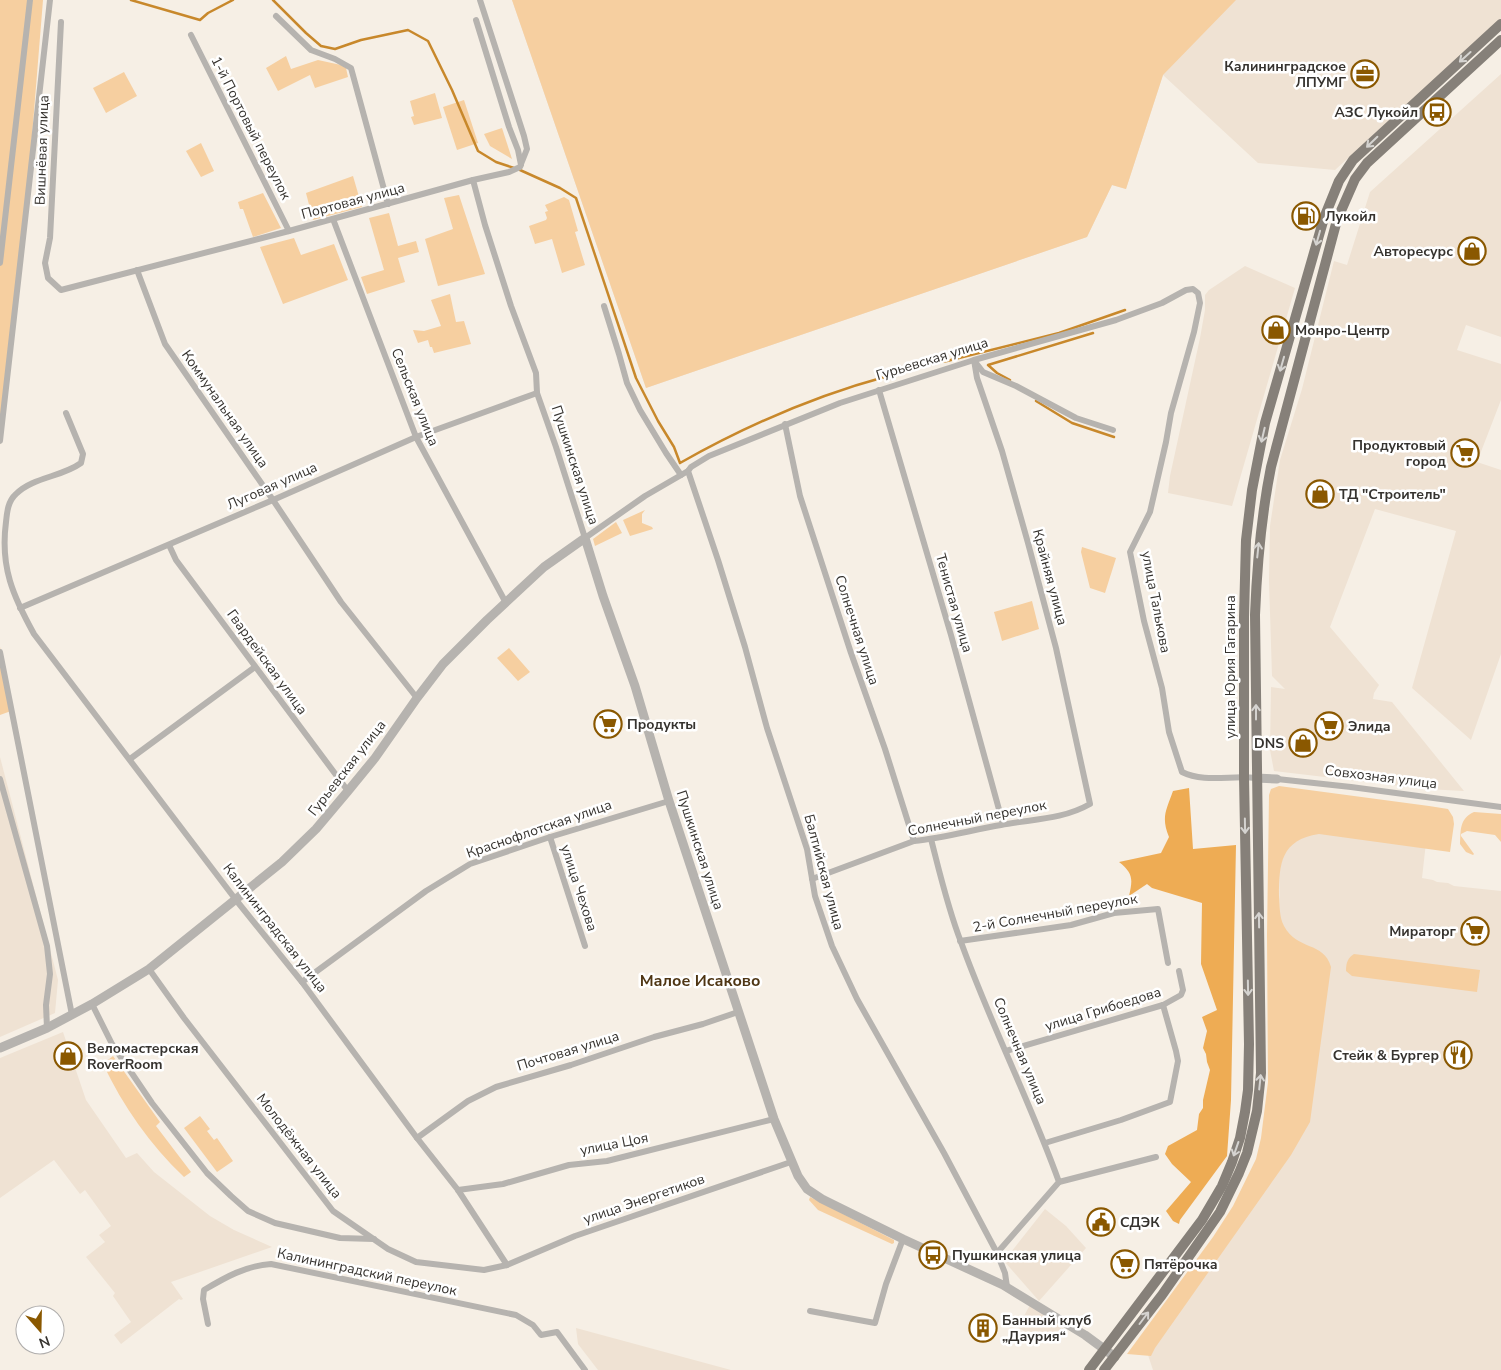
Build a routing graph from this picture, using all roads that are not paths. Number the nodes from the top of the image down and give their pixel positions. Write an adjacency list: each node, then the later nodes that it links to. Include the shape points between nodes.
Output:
1 (30, 0): 15 (street)
2 (50, 0): 27 (street)
3 (480, 0): 10 (street, via 524,136 527,149)
4 (276, 16): 12 (street, via 311,50 351,68)
5 (476, 20): 10 (street, via 518,150)
6 (61, 22): 17 (street, Вишнёвая улица, via 50,238 45,263)
7 (1501, 24): 39 (main road, улица Юрия Гагарина, one-way to 39, via 1353,160 1324,218 1265,423 1252,490 1244,580)
8 (191, 35): 14 (street, 1-й Портовый переулок)
9 (1501, 40): 40 (main road, улица Юрия Гагарина, one-way to 9, via 1255,615 1263,507 1337,220 1355,179 1367,163)
10 (520, 166): 11 (street, Портовая улица, via 509,172)
11 (473, 180): 12 (street, Портовая улица); 22 (street, Пушкинская улица, via 510,306 536,373)
12 (388, 204): 13 (street, Портовая улица)
13 (333, 218): 14 (street, Портовая улица); 26 (street, Сельская улица)
14 (289, 231): 16 (street, Портовая улица)
15 (0, 263)
16 (137, 270): 17 (street, Портовая улица, via 61,290); 30 (street, Коммунальная улица, via 165,344)
17 (48, 278)
18 (1186, 290): 20 (street, Гурьевская улица, via 1116,320); 39 (street, улица Талькова, via 1193,289 1198,293 1200,302 1194,332 1171,413 1150,512 1130,552 1169,732 1182,772 1206,778)
19 (604, 306): 29 (street, via 627,383)
20 (974, 360): 21 (street, Гурьевская улица); 25 (street, via 982,372 1076,418); 45 (street, Крайняя улица, via 1056,648)
21 (879, 390): 24 (street, Гурьевская улица); 47 (street, Тенистая улица)
22 (537, 393): 26 (street, Луговая улица); 31 (street, Пушкинская улица)
23 (66, 413): 34 (street, Калининградская улица, via 83,454 81,463 27,486 16,494 8,507 4,531 6,569)
24 (786, 424): 28 (street, Гурьевская улица, via 709,456); 50 (street, Солнечная улица, via 800,496)
25 (1114, 430)
26 (416, 436): 30 (street, Луговая улица); 33 (street, Сельская улица)
27 (0, 441)
28 (690, 469): 29 (street, Гурьевская улица); 51 (street, Балтийская улица, via 806,850)
29 (681, 475): 31 (street, Гурьевская улица)
30 (273, 500): 32 (street, Луговая улица); 37 (street, Коммунальная улица, via 341,602)
31 (585, 538): 33 (street, Гурьевская улица, via 544,567); 44 (street, Пушкинская улица, via 635,686)
32 (169, 545): 34 (street, Луговая улица); 36 (street, Гвардейская улица, via 176,560)
33 (506, 603): 37 (street, Гурьевская улица, via 444,664)
34 (20, 608): 38 (street, Калининградская улица, via 34,634)
35 (0, 652): 62 (street)
36 (255, 667): 38 (street); 43 (street, Гвардейская улица)
37 (417, 698): 43 (street, Гурьевская улица)
38 (130, 758): 52 (street, Калининградская улица)
39 (1244, 777): 40 (street, улица Талькова); 80 (main road, улица Юрия Гагарина, one-way to 80, via 1249,1069 1240,1138 1222,1186 1202,1220)
40 (1256, 778): 42 (street, Совхозная улица); 81 (main road, улица Юрия Гагарина, one-way to 40, via 1220,1212 1252,1138 1261,1073)
41 (0, 779): 63 (street, via 47,946 50,974)
42 (1277, 779): 46 (street, Совхозная улица)
43 (348, 791): 52 (street, Гурьевская улица, via 316,829)
44 (669, 801): 48 (street, Краснофлотская улица); 61 (street, Пушкинская улица)
45 (1090, 804): 47 (street, Солнечный переулок, via 1077,811 1048,818)
46 (1501, 807)
47 (1003, 824): 49 (street, Солнечный переулок)
48 (550, 837): 54 (street, улица Чехова); 58 (street, Краснофлотская улица, via 470,864 426,891)
49 (931, 839): 50 (street, Солнечный переулок); 53 (street, Солнечная улица)
50 (914, 841): 51 (street, Солнечный переулок)
51 (812, 879): 75 (street, Балтийская улица, via 832,946 857,999)
52 (236, 900): 56 (street, Гурьевская улица); 58 (street, Калининградская улица)
53 (960, 941): 55 (street, 2-й Солнечный переулок, via 1071,925 1114,913 1158,909); 65 (street, Солнечная улица)
54 (585, 946)
55 (1168, 963)
56 (148, 969): 59 (street, Гурьевская улица); 73 (street, Молодёжная улица, via 333,1211)
57 (1179, 971): 60 (street, улица Грибоедова, via 1182,996)
58 (302, 982): 67 (street, Калининградская улица)
59 (92, 1004): 62 (street, Гурьевская улица); 73 (street, via 112,1044 152,1103 207,1174 248,1211 274,1223 340,1238)
60 (1163, 1005): 65 (street, улица Грибоедова); 68 (street, via 1178,1061 1170,1102)
61 (738, 1012): 66 (street, Пушкинская улица); 67 (street, Почтовая улица, via 496,1087 468,1101)
62 (72, 1015): 63 (street, Гурьевская улица)
63 (47, 1028): 64 (street, Гурьевская улица)
64 (0, 1048)
65 (1006, 1052): 68 (street, Солнечная улица)
66 (774, 1119): 70 (street, Пушкинская улица); 72 (street, улица Цоя, via 607,1162 568,1165 503,1184)
67 (417, 1138): 72 (street, Калининградская улица)
68 (1045, 1143): 71 (street, Солнечная улица)
69 (1156, 1157): 71 (street)
70 (791, 1162): 74 (street, Пушкинская улица, via 807,1189); 76 (street, улица Энергетиков, via 575,1236)
71 (1059, 1182): 75 (street)
72 (458, 1190): 76 (street, Калининградская улица)
73 (374, 1239): 76 (street, Молодёжная улица, via 416,1262 484,1270)
74 (903, 1239): 77 (street, Пушкинская улица); 78 (street, via 875,1323)
75 (997, 1253): 77 (street, Балтийская улица)
76 (507, 1266)
77 (1007, 1288): 80 (street, Пушкинская улица)
78 (810, 1311)
79 (208, 1324): 82 (street, Калининградский переулок, via 204,1290 236,1272 271,1264 516,1315 533,1325 541,1335 557,1332)
80 (1104, 1350): 81 (street, Пушкинская улица); 83 (main road, улица Юрия Гагарина)
81 (1114, 1357): 84 (main road, улица Юрия Гагарина)
82 (585, 1370)
83 (1089, 1370)
84 (1104, 1370)

